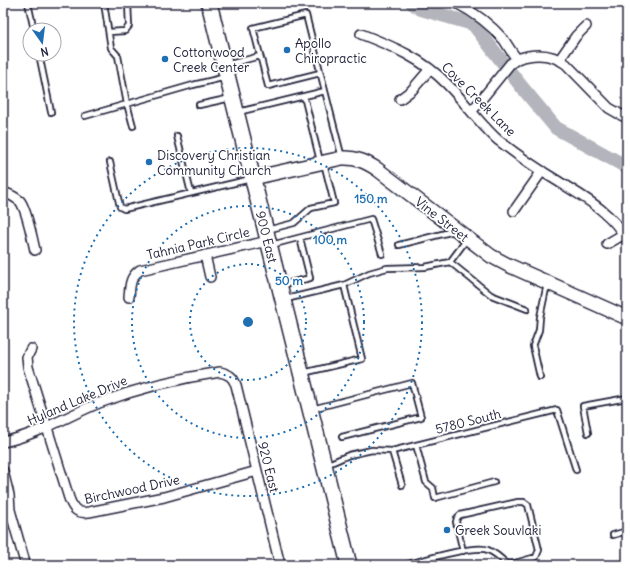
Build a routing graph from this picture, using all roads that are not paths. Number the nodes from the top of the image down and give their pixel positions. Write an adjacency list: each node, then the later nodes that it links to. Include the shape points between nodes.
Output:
1 (28, 3): 6 (lane)
2 (104, 3): 8 (lane)
3 (128, 3): 8 (lane, via 129,26 125,31)
4 (209, 3): 15 (main road, 900 East)
5 (456, 3): 13 (street, via 492,28 503,40)
6 (32, 22)
7 (586, 26): 11 (street)
8 (109, 32): 21 (lane, via 111,48 118,56)
9 (361, 34): 14 (street, Cove Creek Lane, via 398,49)
10 (260, 56): 15 (lane); 16 (lane, via 268,86); 16 (lane, via 253,28 306,15)
11 (560, 59): 13 (street, via 535,54); 27 (street, via 610,108)
12 (41, 62): 24 (lane)
13 (514, 62): 23 (street)
14 (430, 69): 20 (street, via 412,90); 23 (street, Cove Creek Lane)
15 (226, 71): 19 (main road, 900 East); 21 (lane, via 193,85)
16 (320, 73): 17 (lane)
17 (325, 91): 18 (lane); 30 (lane)
18 (304, 96): 25 (lane); 32 (lane)
19 (232, 97): 22 (lane); 25 (main road, 900 East)
20 (400, 99)
21 (127, 104): 26 (lane); 28 (lane)
22 (199, 105)
23 (472, 111): 33 (street, Cove Creek Lane, via 498,139)
24 (51, 112)
25 (236, 112): 34 (main road, 900 East)
26 (85, 116)
27 (623, 116)
28 (133, 126)
29 (177, 136): 36 (lane)
30 (342, 158): 32 (street, Vine Street); 38 (street, Vine Street, via 356,158 370,164)
31 (110, 162): 36 (lane, via 120,208)
32 (322, 163): 34 (street, Vine Street); 42 (lane, via 334,203 311,208 294,223)
33 (542, 171): 37 (street); 39 (street, Cove Creek Lane, via 598,207 608,215)
34 (253, 178): 36 (lane); 42 (main road, 900 East)
35 (3, 192): 45 (street, via 22,204)
36 (191, 193)
37 (514, 211)
38 (457, 230): 41 (street, Vine Street); 44 (lane)
39 (625, 237): 43 (street)
40 (300, 238): 42 (lane); 46 (lane, via 371,219); 52 (lane, via 310,278)
41 (468, 238): 48 (lane); 50 (street, Vine Street, via 499,260)
42 (268, 239): 47 (street, Tahnia Park Circle); 52 (main road, 900 East)
43 (607, 244)
44 (399, 245)
45 (35, 250)
46 (382, 254)
47 (205, 255): 49 (street); 53 (street, Tahnia Park Circle, via 140,270 131,280)
48 (450, 262): 51 (lane, via 425,267 387,268); 54 (lane, via 491,295)
49 (210, 277)
50 (547, 282): 55 (street, Vine Street); 59 (lane, via 539,330 533,346)
51 (344, 285): 52 (lane); 57 (lane, via 362,359)
52 (281, 293): 57 (main road, 900 East)
53 (129, 296)
54 (527, 310)
55 (627, 318)
56 (31, 348): 62 (street, Birchwood Drive, via 27,357 28,367)
57 (301, 374): 61 (main road, 900 East)
58 (231, 376): 62 (street, Hyland Lake Drive, via 226,373 215,373 136,390 99,403); 71 (street, 920 East, via 236,385)
59 (540, 377)
60 (627, 398): 63 (lane, via 583,406)
61 (310, 409): 64 (lane, via 412,383 421,417); 68 (main road, 900 East)
62 (47, 427): 65 (street, Hyland Lake Drive); 71 (street, Birchwood Drive, via 72,507 80,512 164,497)
63 (588, 433)
64 (342, 437)
65 (3, 442)
66 (416, 445): 67 (lane, 5780 South); 69 (lane, 5780 South, via 557,410); 72 (lane, via 426,482 433,488 435,498)
67 (392, 451): 68 (lane, 5780 South, via 372,450 349,455); 73 (lane)
68 (325, 466): 80 (main road, 900 East)
69 (576, 470)
70 (3, 471): 77 (street, via 10,510)
71 (256, 471): 79 (street, 920 East)
72 (494, 482)
73 (402, 485)
74 (627, 531): 75 (lane)
75 (613, 535)
76 (463, 551): 78 (lane); 82 (lane, via 487,549); 82 (lane, via 456,522 460,515 524,502 528,505 539,554)
77 (24, 559)
78 (413, 564): 81 (lane)
79 (280, 565)
80 (348, 565)
81 (405, 565)
82 (508, 565)

